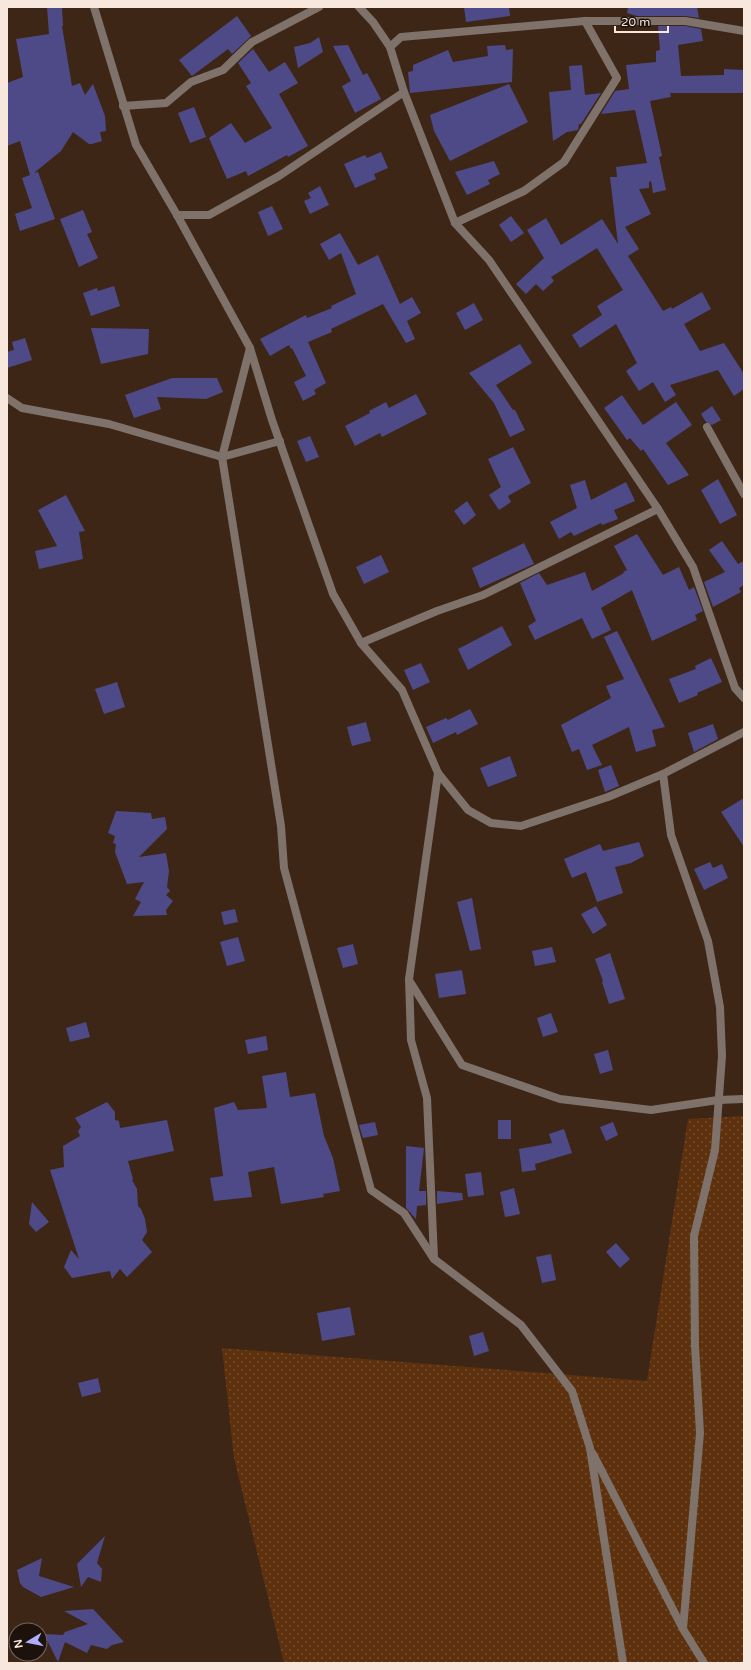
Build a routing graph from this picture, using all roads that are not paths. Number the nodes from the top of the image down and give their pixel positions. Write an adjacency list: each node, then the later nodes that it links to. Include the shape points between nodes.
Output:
1 (94, 7): 8 (street)
2 (319, 7): 8 (street, via 252,42 222,70 191,82 166,103)
3 (359, 7): 6 (street)
4 (585, 21): 5 (street, via 685,21); 6 (street, via 401,38); 10 (street, via 617,78 568,156 564,162 524,191)
5 (744, 31)
6 (390, 47): 7 (street)
7 (404, 92): 9 (street, via 279,176 222,208 209,214); 10 (street)
8 (123, 106): 9 (street, via 136,145)
9 (178, 215): 11 (street)
10 (455, 222): 17 (street, via 489,260)
11 (250, 348): 14 (street); 15 (street)
12 (7, 398): 15 (street, via 22,408 110,424)
13 (707, 427): 16 (street)
14 (280, 441): 15 (street); 18 (street, via 333,594)
15 (222, 457): 26 (street, via 279,811 286,876 371,1190 404,1213)
16 (744, 494)
17 (658, 509): 18 (street, via 483,596 437,611); 19 (street, via 693,567 736,688)
18 (361, 643): 21 (street, via 402,690)
19 (744, 698)
20 (744, 732): 22 (street)
21 (438, 774): 22 (street, via 468,810 491,823 521,826 608,797); 23 (street)
22 (663, 774): 25 (street, via 671,835 708,941 720,1007 722,1056)
23 (409, 979): 25 (street, via 462,1065 560,1099 650,1110); 26 (street, via 411,1040 427,1098)
24 (744, 1099): 25 (street)
25 (718, 1100): 28 (street, via 715,1150 694,1236 695,1346 700,1433)
26 (434, 1259): 27 (street, via 521,1325 572,1391)
27 (590, 1448): 28 (street); 29 (street)
28 (683, 1629): 30 (street)
29 (623, 1663)
30 (704, 1663)

